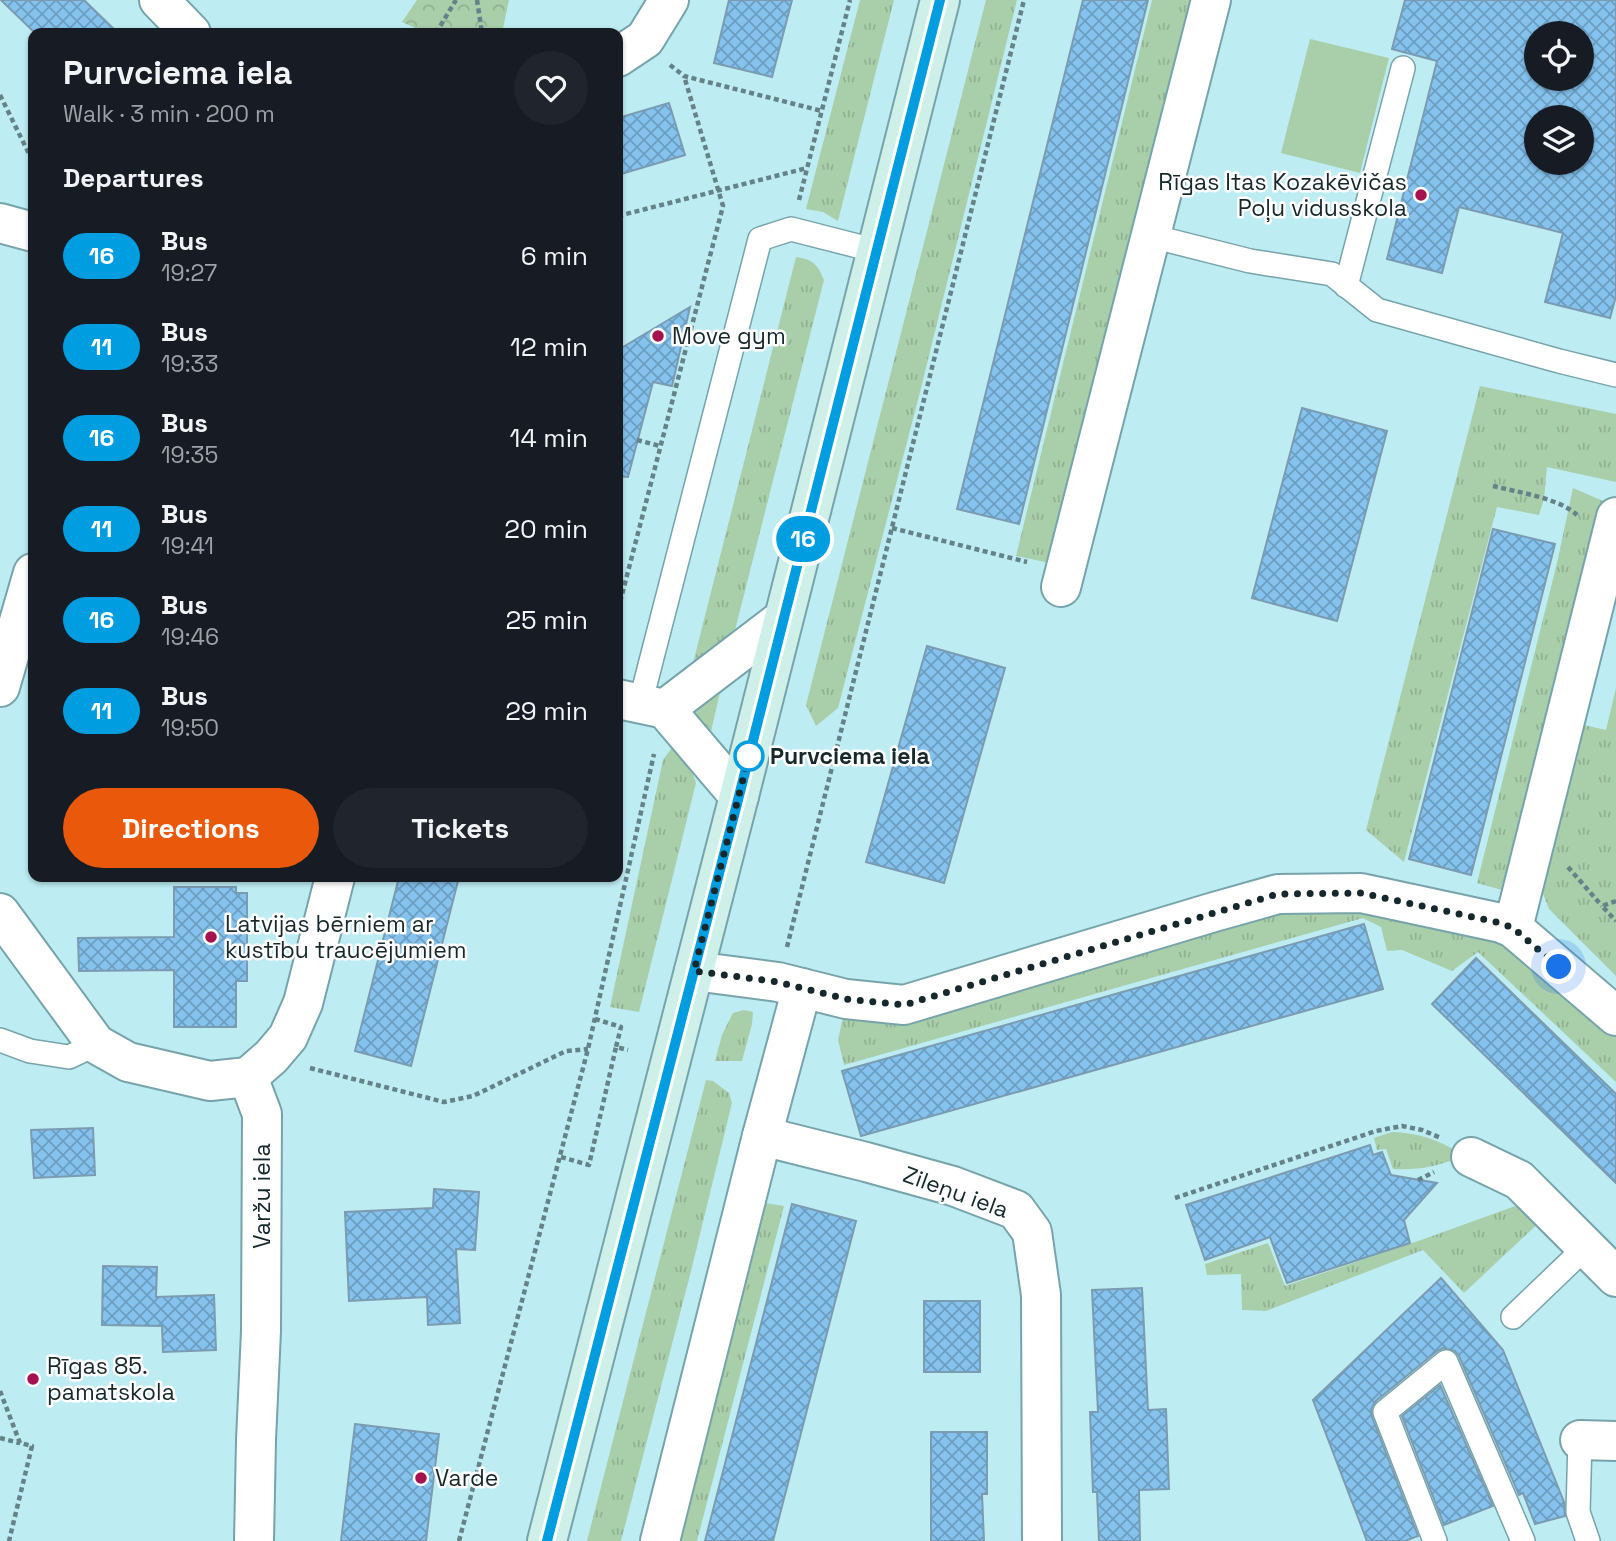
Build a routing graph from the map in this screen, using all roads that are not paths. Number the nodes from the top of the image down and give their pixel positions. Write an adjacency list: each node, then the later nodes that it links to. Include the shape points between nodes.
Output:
1 (159, 0): 5 (street)
2 (669, 0): 6 (street)
3 (940, 0): 11 (street)
4 (1211, 0): 10 (street)
5 (186, 28)
6 (632, 48)
7 (1403, 68): 12 (lane)
8 (0, 223): 9 (street)
9 (28, 231)
10 (1151, 236): 12 (lane, via 1250,261 1332,274); 15 (street)
11 (877, 251): 17 (street); 19 (lane, via 791,229 760,239)
12 (1346, 286): 13 (lane, via 1377,310)
13 (1616, 376)
14 (1613, 530): 23 (street)
15 (1063, 579)
16 (28, 590): 18 (street)
17 (783, 619): 19 (street); 20 (street)
18 (0, 687)
19 (641, 704): 20 (street)
20 (739, 796): 24 (street)
21 (334, 882): 29 (street, via 303,1003 288,1037)
22 (0, 913): 28 (street)
23 (1513, 928): 25 (street, via 1361,893 1278,894 904,1005 846,999); 26 (street)
24 (694, 971): 25 (street); 37 (street)
25 (790, 985): 30 (street)
26 (1616, 1016)
27 (0, 1040): 28 (lane, via 30,1051 69,1057)
28 (96, 1044): 29 (street, via 128,1062 210,1081)
29 (260, 1067): 36 (street, Varžu iela, via 261,1331)
30 (762, 1136): 38 (street); 39 (street, Zileņu iela, via 953,1186 1016,1210 1032,1233 1041,1294)
31 (1471, 1157): 32 (street, via 1519,1180)
32 (1586, 1248): 33 (street); 34 (lane)
33 (1616, 1278)
34 (1513, 1317)
35 (1598, 1440): 42 (lane, via 1578,1512)
36 (254, 1541)
37 (547, 1541)
38 (660, 1541)
39 (1042, 1541)
40 (1435, 1541): 41 (lane, via 1385,1412 1446,1362)
41 (1523, 1541)
42 (1588, 1541)

